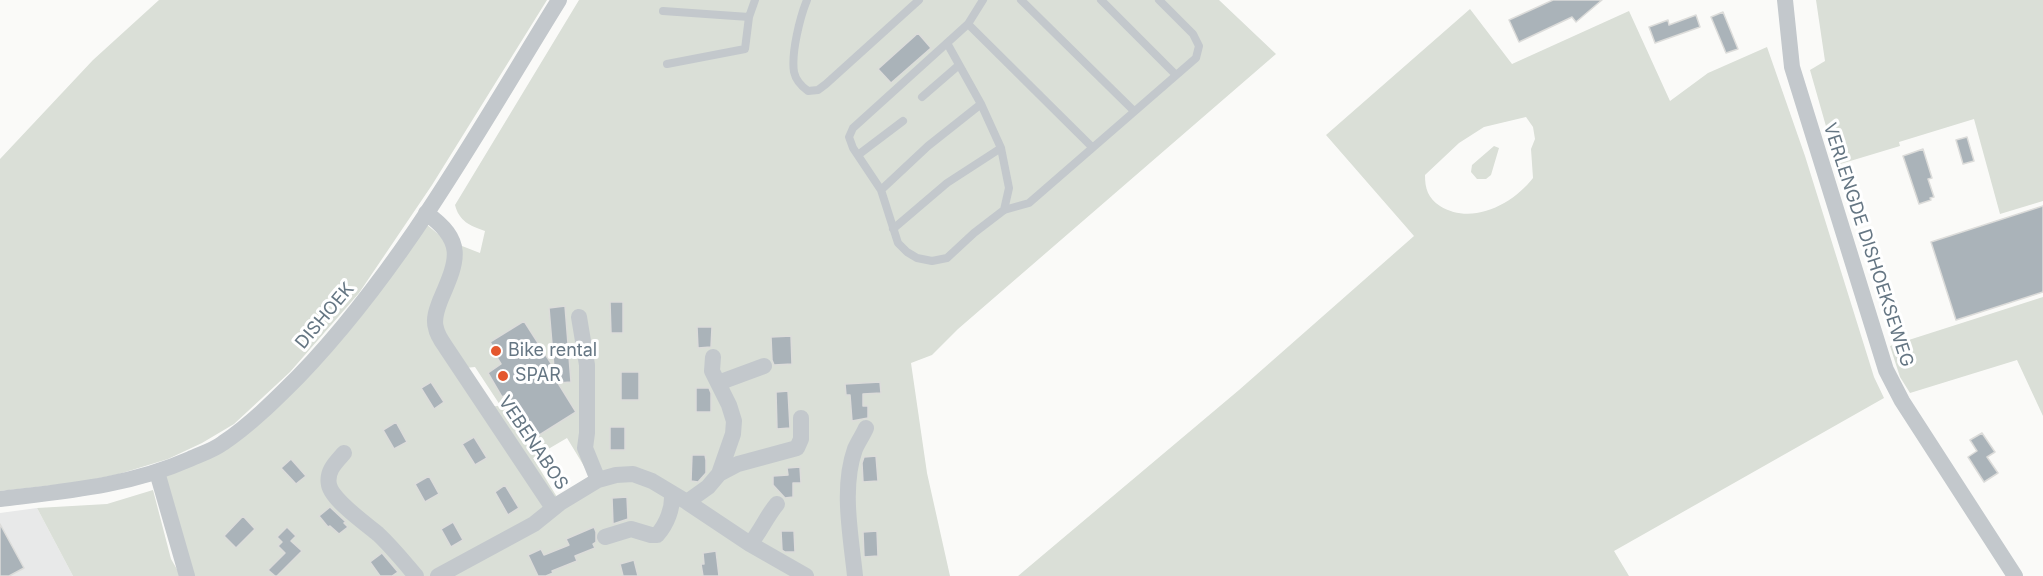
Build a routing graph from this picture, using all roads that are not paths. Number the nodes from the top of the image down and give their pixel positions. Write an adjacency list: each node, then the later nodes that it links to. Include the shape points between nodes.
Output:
1 (559, 0): 26 (street, DISHOEK)
2 (755, 0): 11 (lane)
3 (807, 0): 4 (lane, via 794,72 808,92 826,84)
4 (919, 0)
5 (984, 0): 12 (lane)
6 (1021, 0): 19 (lane)
7 (1101, 0): 16 (lane)
8 (1159, 0): 16 (lane, via 1193,34 1199,46 1196,58)
9 (1785, 0): 50 (street, VERLENGDE DISHOEKSEWEG, via 1792,68 1886,370)
10 (663, 11): 11 (lane)
11 (749, 17): 14 (lane, via 745,49)
12 (968, 24): 13 (lane); 21 (lane)
13 (947, 43): 15 (lane); 23 (lane, via 853,128 849,137)
14 (667, 64)
15 (958, 65): 17 (lane); 18 (lane)
16 (1176, 75): 19 (lane)
17 (922, 97)
18 (981, 104): 22 (lane); 24 (lane)
19 (1134, 111): 21 (lane)
20 (903, 121): 23 (lane)
21 (1092, 147): 25 (lane, via 1029,203)
22 (1001, 148): 25 (lane, via 1009,188); 27 (lane, via 947,183)
23 (858, 155): 24 (lane)
24 (881, 190): 27 (lane)
25 (1004, 210): 27 (lane, via 947,258 932,261 907,252 898,243)
26 (426, 213): 35 (street, DISHOEK, via 323,351 276,400 222,444); 42 (street, VEBENABOS, via 443,226 454,243 455,265 436,313 436,328)
27 (893, 229)
28 (579, 317): 37 (street, VEBENABOS, via 587,365 585,448)
29 (712, 357): 31 (street, via 712,371)
30 (764, 366): 31 (street)
31 (718, 383): 36 (street, via 734,421)
32 (801, 418): 36 (street, via 798,448 738,464)
33 (866, 428): 49 (street, via 855,449 849,474)
34 (344, 453): 46 (street, via 330,471 329,485 334,494)
35 (157, 472): 39 (street, DISHOEK, via 103,486); 45 (street)
36 (719, 474): 40 (street)
37 (598, 480): 38 (street, VEBENABOS, via 633,474); 42 (street, VEBENABOS)
38 (672, 493): 40 (street, VEBENABOS); 43 (street, via 673,504 657,535 631,529)
39 (0, 499)
40 (687, 502): 44 (street, VEBENABOS)
41 (777, 504): 44 (street)
42 (553, 508): 47 (street, VEBENABOS, via 534,524)
43 (605, 537)
44 (750, 544): 48 (street, VEBENABOS)
45 (187, 576)
46 (416, 576)
47 (438, 576)
48 (806, 576)
49 (855, 576)
50 (2015, 576)

